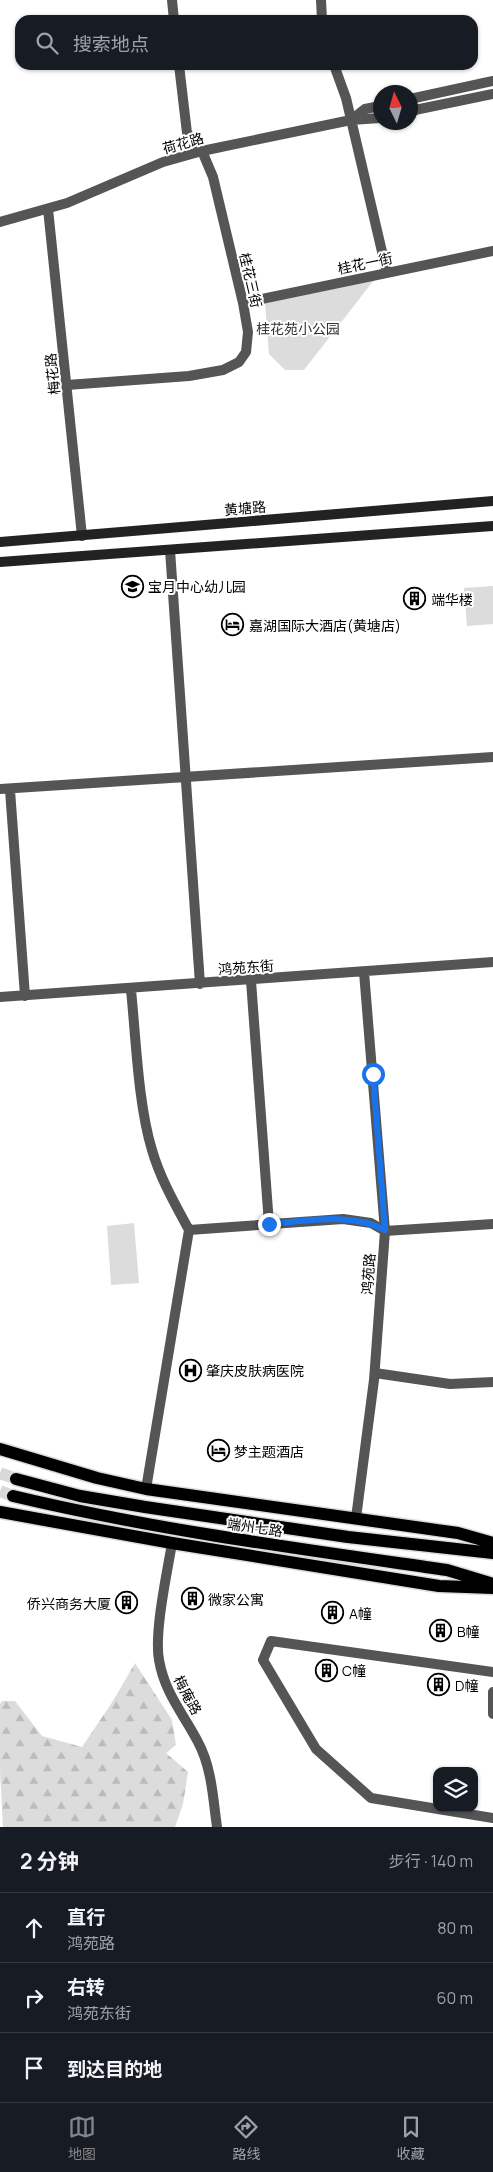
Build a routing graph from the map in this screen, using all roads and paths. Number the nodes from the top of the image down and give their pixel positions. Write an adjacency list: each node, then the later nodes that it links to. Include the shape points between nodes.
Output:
1 (172, 0): 3 (street)
2 (321, 0): 4 (street)
3 (174, 15)
4 (322, 15)
5 (180, 70): 14 (street, 桂花三街, via 187,134)
6 (336, 70): 13 (street)
7 (493, 81): 9 (street)
8 (493, 94): 11 (street)
9 (418, 97)
10 (373, 107): 13 (street, via 365,109)
11 (418, 109)
12 (373, 118): 13 (street, 荷花路)
13 (351, 120): 14 (street, 荷花路); 18 (street)
14 (202, 151): 15 (street, 荷花路, via 163,162); 19 (street, 桂花三街, via 213,177)
15 (48, 209): 16 (street, 荷花路); 20 (street, 梅花路)
16 (0, 222)
17 (493, 251): 18 (street, 桂花一街)
18 (386, 273): 19 (street, 桂花一街)
19 (243, 303): 20 (street, 桂花三街, via 248,332 246,352 239,362 231,366 190,376)
20 (67, 384): 23 (street, 梅花路)
21 (493, 501): 23 (main road, 黄塘路)
22 (493, 526): 25 (main road)
23 (82, 536): 24 (main road, 黄塘路)
24 (0, 542)
25 (170, 550): 26 (main road); 28 (street)
26 (0, 562)
27 (493, 757): 28 (street)
28 (185, 778): 29 (street); 33 (street)
29 (5, 790): 35 (street)
30 (493, 962): 31 (street, 鸿苑东街)
31 (364, 972): 32 (street, 鸿苑东街); 40 (street, 鸿苑路)
32 (251, 980): 33 (street, 鸿苑东街); 37 (street)
33 (200, 984): 34 (street, 鸿苑东街)
34 (131, 990): 35 (street, 鸿苑东街); 39 (street, via 152,1150)
35 (25, 996): 36 (street, 鸿苑东街)
36 (0, 997)
37 (269, 1224): 39 (street); 40 (street, via 343,1219 371,1223)
38 (493, 1224): 40 (street)
39 (189, 1230): 45 (street)
40 (385, 1230): 41 (street, 鸿苑路)
41 (374, 1373): 42 (street, via 450,1384); 48 (street, 鸿苑路)
42 (493, 1382)
43 (1, 1450): 45 (main road, via 96,1478)
44 (16, 1480): 51 (main road, 端州七路, via 80,1496 145,1507 348,1537)
45 (146, 1488): 48 (main road)
46 (13, 1496): 52 (main road, 端州七路, via 178,1531 447,1570)
47 (0, 1512): 49 (main road)
48 (356, 1518): 50 (main road, via 458,1533)
49 (172, 1543): 52 (main road, via 439,1586); 57 (street, 梅庵路, via 158,1658 170,1696 205,1758)
50 (493, 1543)
51 (493, 1553)
52 (493, 1586)
53 (493, 1672): 56 (street, via 271,1641 263,1660 316,1748 371,1798)
54 (493, 1692): 55 (street)
55 (493, 1714)
56 (493, 1818)
57 (217, 1827)

